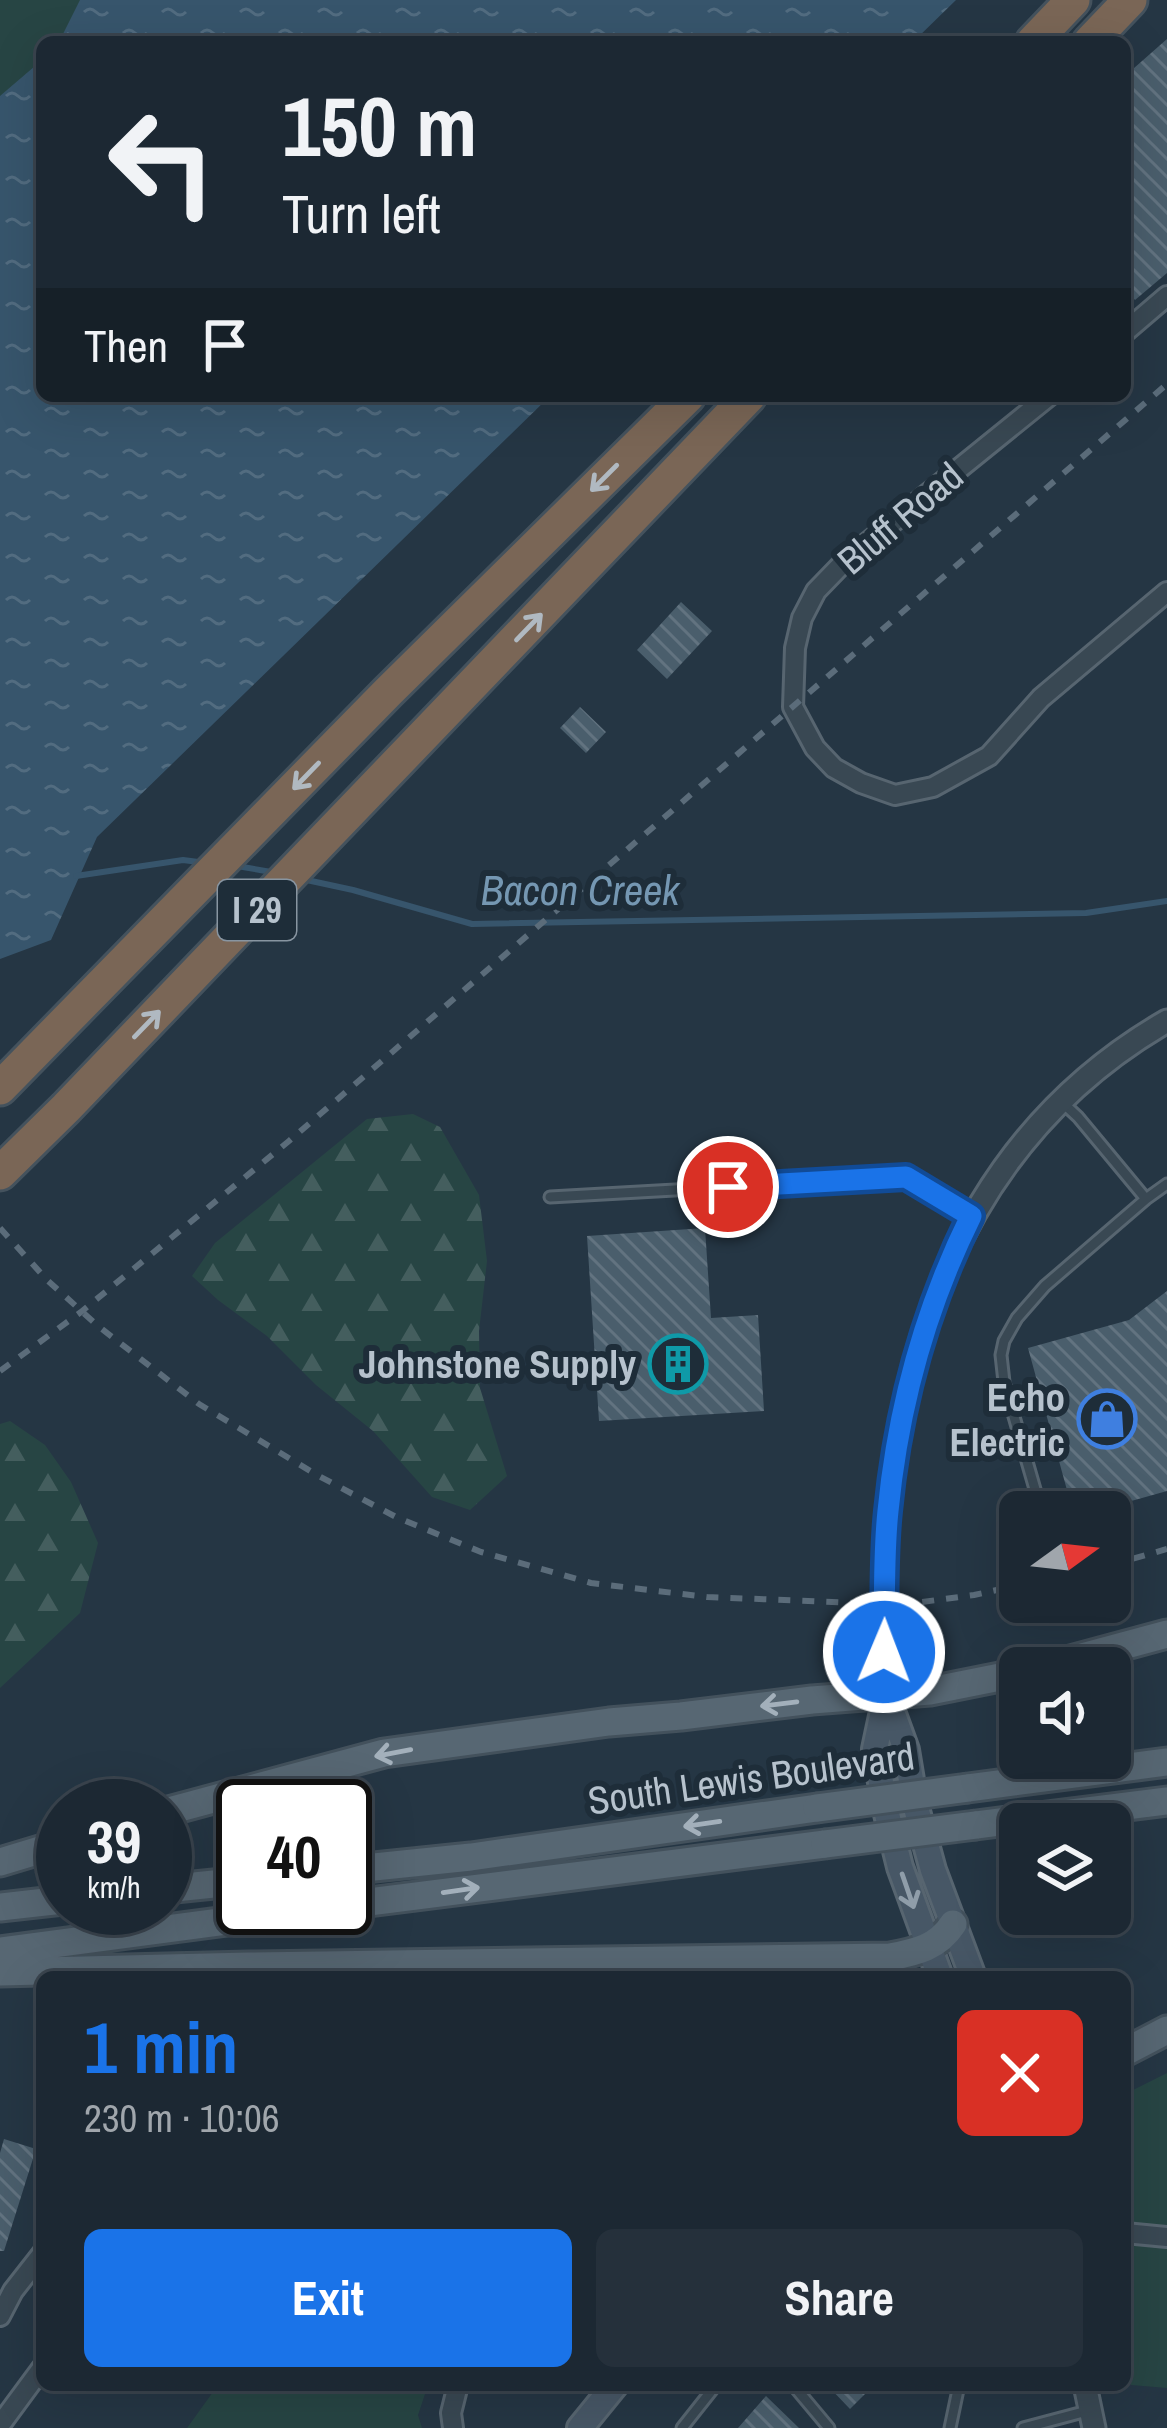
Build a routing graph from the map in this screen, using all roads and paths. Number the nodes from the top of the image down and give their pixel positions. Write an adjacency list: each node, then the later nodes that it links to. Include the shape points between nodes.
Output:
1 (1073, 0): 3 (highway)
2 (1130, 0): 4 (highway)
3 (1039, 36)
4 (1096, 36)
5 (1167, 296): 6 (street)
6 (1131, 327)
7 (682, 402): 12 (highway, I 29, one-way to 12)
8 (743, 402): 14 (highway, I 29, one-way to 8)
9 (1042, 402): 10 (street, Bluff Road, via 816,591 795,647 793,707 814,748 834,768 895,795 933,787 989,756 1041,698)
10 (1167, 592)
11 (1167, 1021): 13 (street)
12 (2, 1086)
13 (1060, 1100): 17 (lane); 18 (street)
14 (0, 1173)
15 (1167, 1184): 17 (lane)
16 (550, 1197): 18 (lane, via 906,1177)
17 (1146, 1199): 19 (lane, via 1045,1286 1004,1341 1004,1382)
18 (971, 1216): 23 (street, via 930,1309 895,1456)
19 (1036, 1491)
20 (1167, 1634): 21 (main road)
21 (1119, 1647)
22 (999, 1677): 23 (main road)
23 (886, 1695): 26 (main road, one-way to 26, via 384,1754); 34 (main road); 35 (main road, one-way to 35, via 875,1749 900,1867)
24 (1167, 1762): 29 (main road, South Lewis Boulevard, one-way to 29, bridge)
25 (1167, 1801): 30 (main road, South Lewis Boulevard, one-way to 25, bridge)
26 (192, 1806)
27 (36, 1851): 28 (main road)
28 (0, 1862)
29 (372, 1867)
30 (372, 1902)
31 (36, 1903): 32 (main road)
32 (0, 1907)
33 (216, 1922): 36 (main road)
34 (953, 1924): 35 (main road); 40 (main road)
35 (929, 1947): 38 (main road, via 890,1957); 39 (main road)
36 (0, 1951)
37 (36, 1971): 41 (main road)
38 (42, 1971)
39 (938, 1971)
40 (971, 1971)
41 (0, 1972)
42 (1167, 2030): 43 (main road)
43 (1131, 2049)
44 (1131, 2234): 45 (street)
45 (1167, 2237)
46 (36, 2262): 47 (street)
47 (0, 2316)
48 (36, 2376): 55 (street)
49 (457, 2391): 56 (street)
50 (610, 2391): 57 (main road)
51 (711, 2391): 58 (lane)
52 (798, 2391): 59 (lane)
53 (958, 2391): 60 (lane)
54 (1092, 2419): 61 (lane)
55 (0, 2425)
56 (453, 2428)
57 (580, 2428)
58 (682, 2428)
59 (829, 2428)
60 (950, 2428)
61 (1023, 2428)

